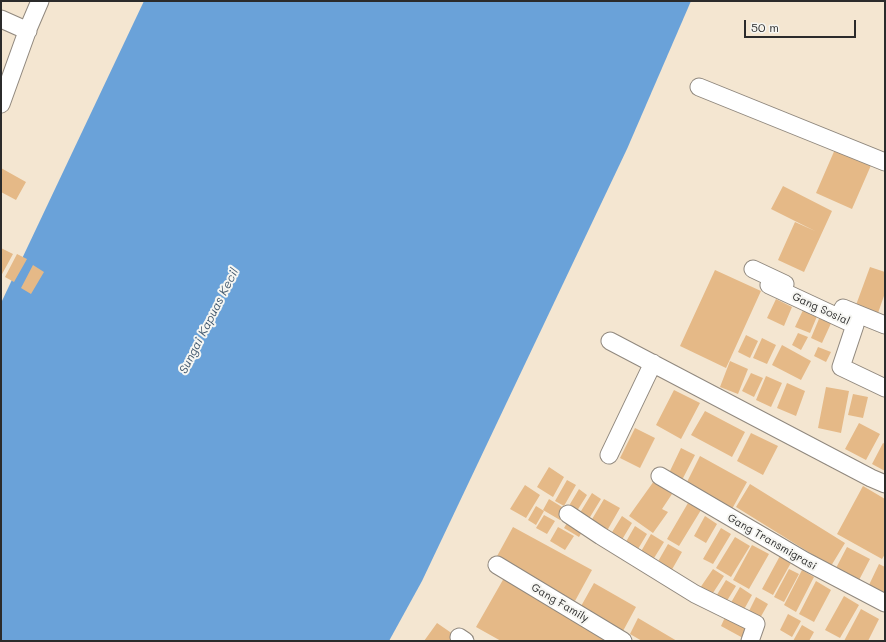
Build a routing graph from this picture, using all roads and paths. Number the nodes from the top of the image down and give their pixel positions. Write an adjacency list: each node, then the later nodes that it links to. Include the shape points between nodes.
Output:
1 (40, 1): 3 (street)
2 (1, 19): 3 (street)
3 (28, 31): 5 (street)
4 (699, 87): 6 (street)
5 (1, 104)
6 (885, 162)
7 (753, 268): 9 (street)
8 (769, 285): 12 (street, Gang Sosial, via 855,325 841,367)
9 (885, 325)
10 (610, 341): 11 (street)
11 (653, 363): 13 (street); 15 (street)
12 (885, 388)
13 (608, 455)
14 (660, 476): 18 (street, Gang Transmigrasi, via 805,561)
15 (885, 484)
16 (568, 514): 20 (street, via 695,594 756,624)
17 (497, 565): 19 (street, Gang Family)
18 (885, 603)
19 (623, 641)
20 (750, 641)

